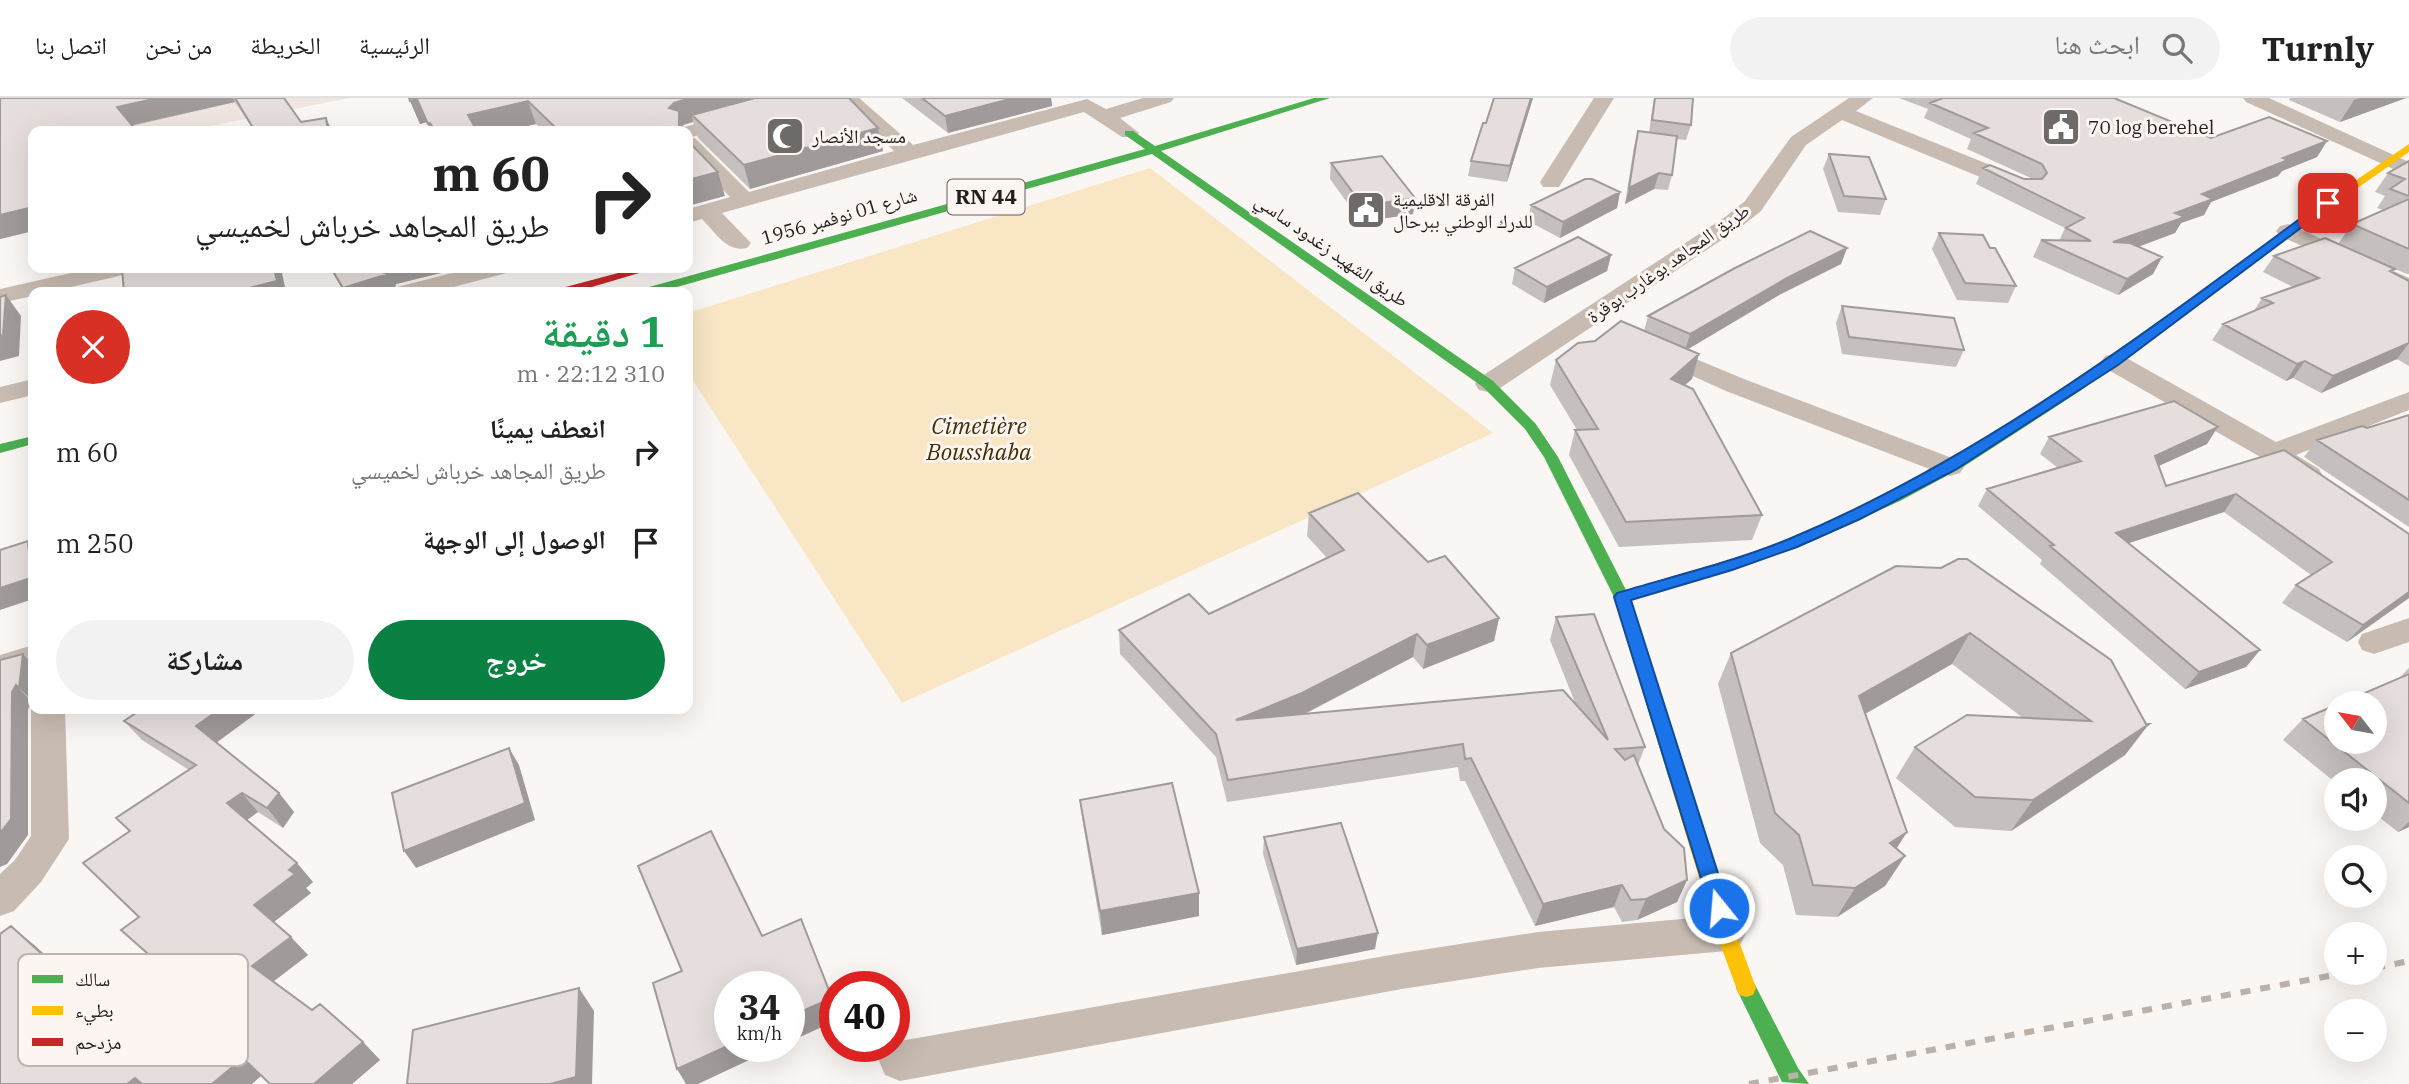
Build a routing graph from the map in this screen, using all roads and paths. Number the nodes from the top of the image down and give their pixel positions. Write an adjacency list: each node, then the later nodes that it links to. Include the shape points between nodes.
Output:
1 (812, 98): 11 (street)
2 (847, 98): 17 (street)
3 (1164, 98): 8 (street)
4 (1325, 98): 16 (street, شارع 01 نوفمبر 1956 / RN 44)
5 (1604, 98): 20 (street)
6 (1863, 98): 9 (street, طريق المجاهد بوغارب بوقرة)
7 (2253, 98): 18 (street)
8 (1089, 106): 12 (street); 17 (street)
9 (1841, 112): 21 (street); 36 (street, طريق المجاهد بوغارب بوقرة, via 1798,141 1753,206)
10 (1154, 126): 12 (street)
11 (693, 131)
12 (1129, 133): 13 (street); 16 (street, طريق الشهيد زغدود ساسي)
13 (1102, 140)
14 (693, 147): 22 (street)
15 (2409, 148): 18 (street)
16 (1153, 150): 32 (street, شارع 01 نوفمبر 1956 / RN 44); 40 (street, طريق الشهيد زغدود ساسي)
17 (909, 153): 22 (street)
18 (2388, 160): 19 (street); 24 (street)
19 (2409, 170)
20 (1550, 182)
21 (2026, 187)
22 (745, 200): 23 (street)
23 (698, 214): 25 (street)
24 (2288, 231): 33 (street); 39 (street)
25 (739, 243)
26 (102, 273): 29 (street)
27 (632, 273): 31 (street)
28 (452, 274): 30 (street)
29 (40, 287)
30 (419, 287)
31 (580, 287)
32 (664, 287)
33 (2409, 287)
34 (28, 290): 35 (street)
35 (0, 296)
36 (1586, 320): 37 (street); 40 (street, طريق المجاهد بوغارب بوقرة)
37 (1611, 331)
38 (1636, 342): 47 (street)
39 (2114, 362): 46 (street); 47 (street)
40 (1488, 384): 49 (street, طريق الشهيد زغدود ساسي, via 1530,426 1551,457)
41 (28, 388): 42 (street)
42 (0, 395)
43 (2409, 400): 46 (street)
44 (28, 441): 45 (street)
45 (0, 449)
46 (2274, 453): 48 (street)
47 (1950, 467): 49 (street, via 1792,544)
48 (2330, 491)
49 (1622, 597): 56 (street, طريق الشهيد زغدود ساسي)
50 (2409, 630): 51 (street)
51 (2374, 642)
52 (28, 659): 53 (street)
53 (0, 668)
54 (48, 714): 55 (street, via 50,839 28,871)
55 (0, 899)
56 (1727, 933): 57 (street, via 1538,950 1402,971); 58 (street, طريق الشهيد زغدود ساسي, via 1752,1004)
57 (910, 1059)
58 (1798, 1084)

